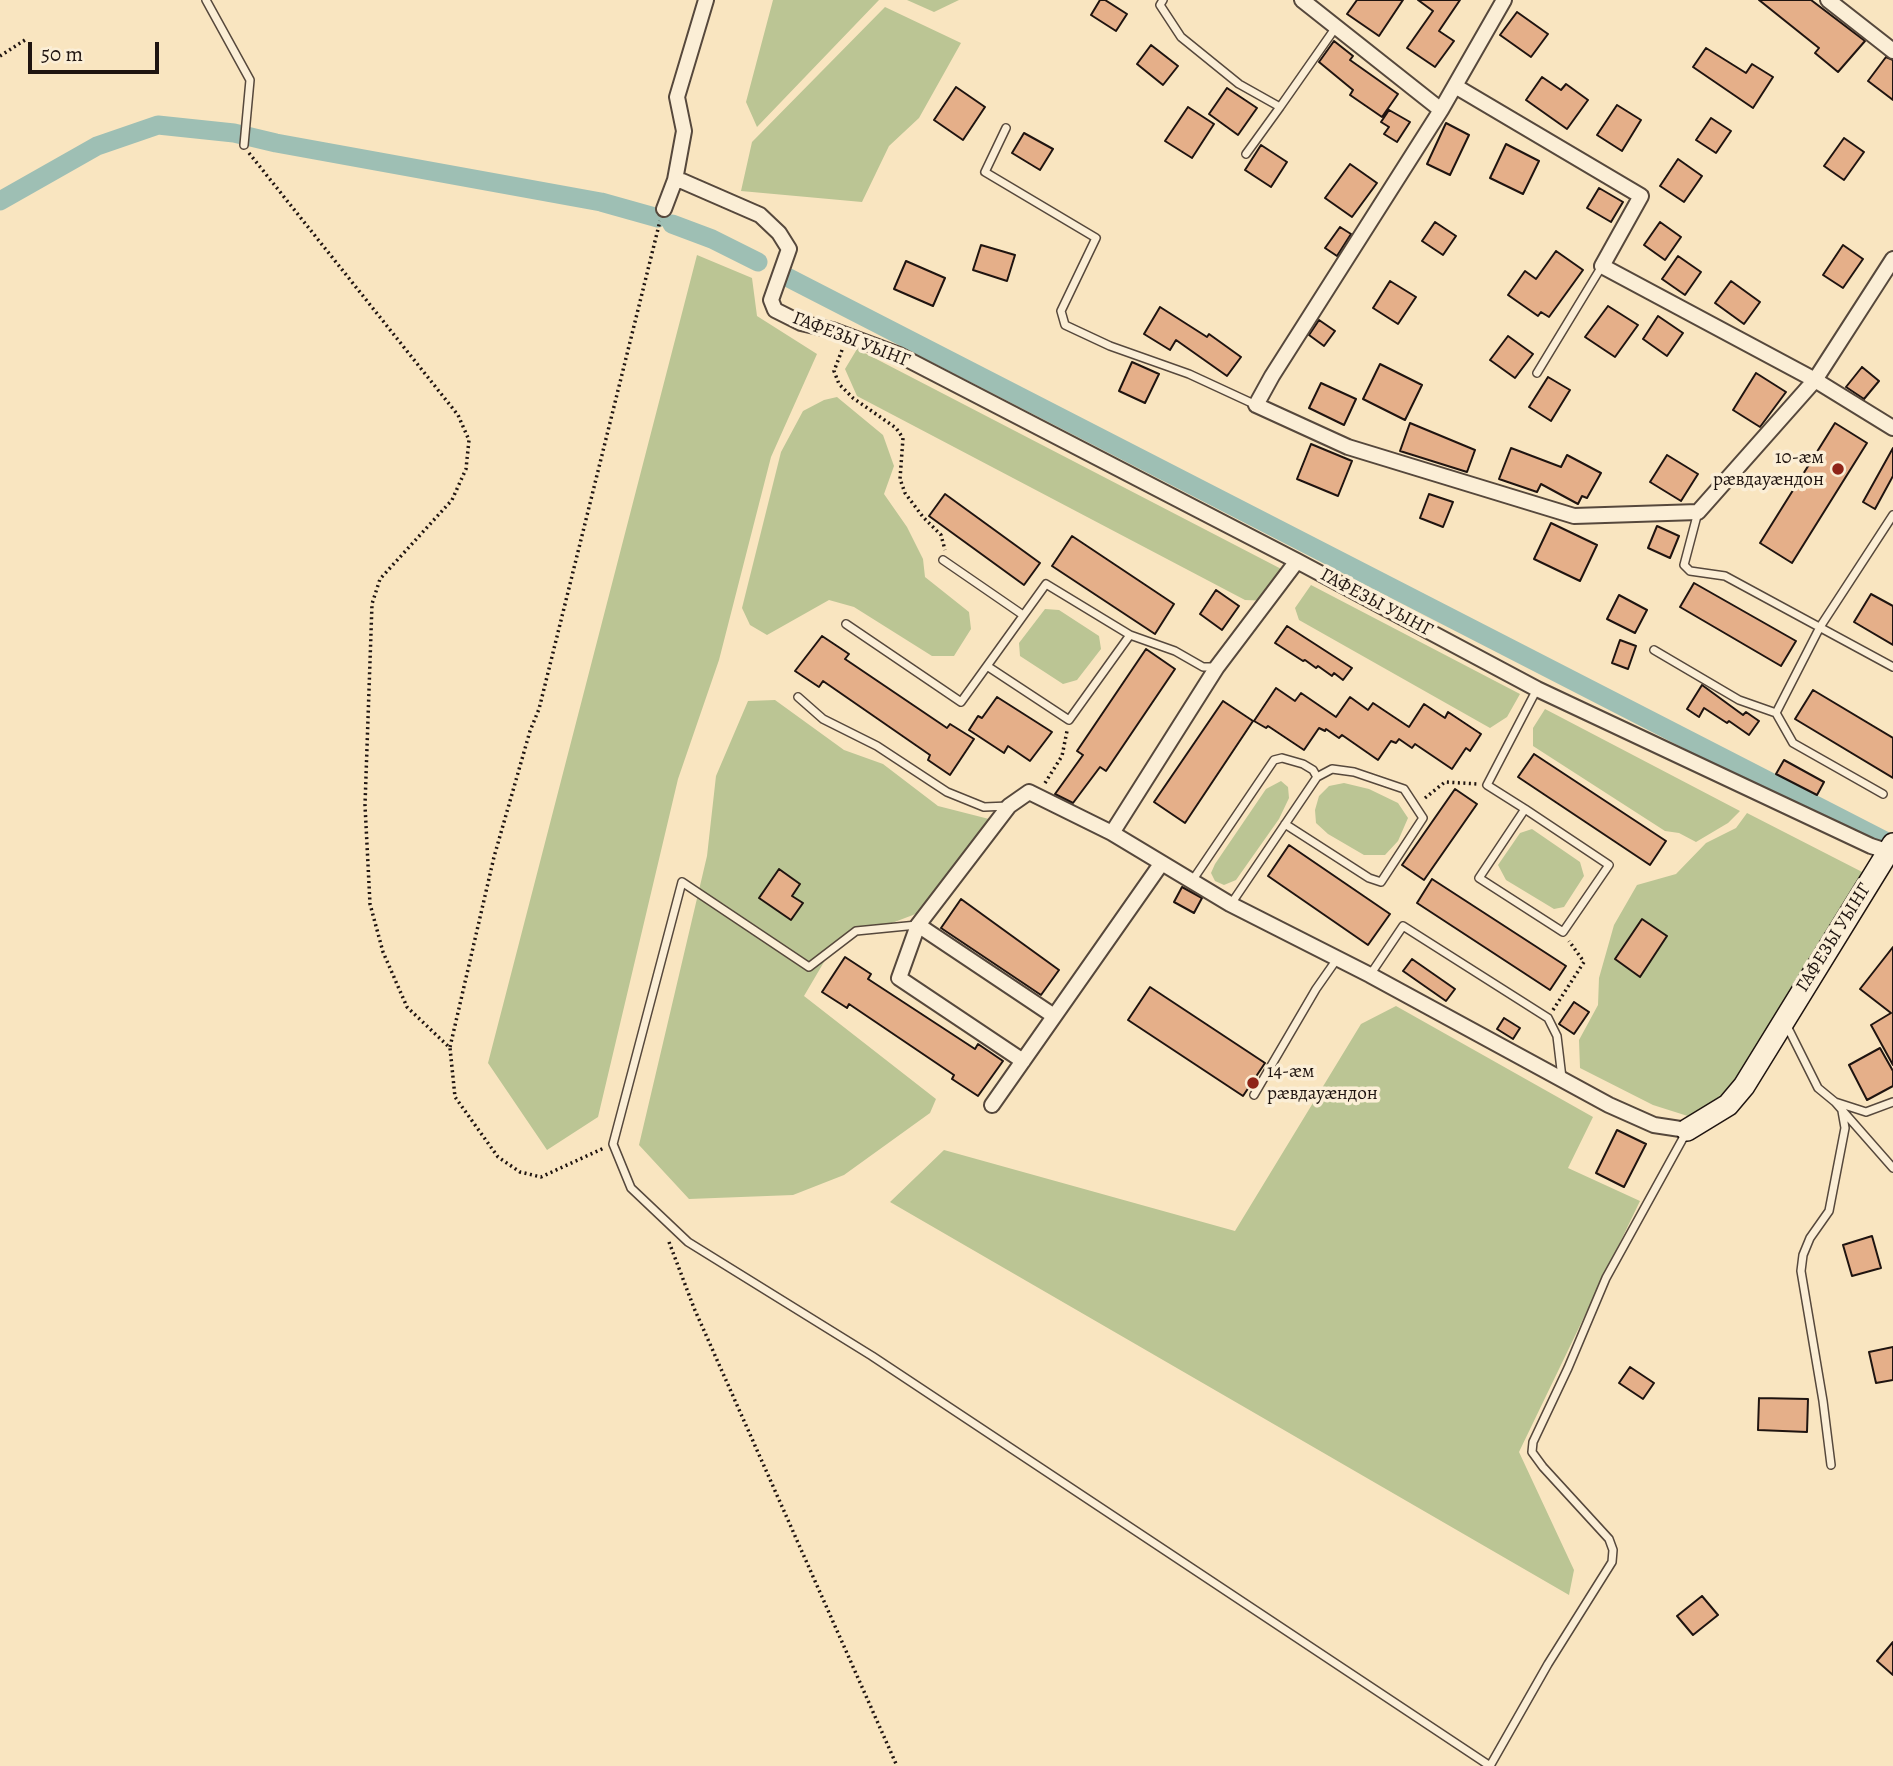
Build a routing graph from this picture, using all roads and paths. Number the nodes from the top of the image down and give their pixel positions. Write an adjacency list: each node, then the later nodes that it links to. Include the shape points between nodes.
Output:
1 (206, 0): 15 (lane, via 250,80)
2 (706, 0): 17 (street, via 677,97 684,131)
3 (1163, 0): 12 (lane, via 1160,5 1181,37 1239,84)
4 (1302, 0): 7 (street)
5 (1504, 0): 11 (street)
6 (1828, 0): 9 (street)
7 (1336, 27): 12 (lane); 13 (street)
8 (25, 40): 10 (path)
9 (1893, 51)
10 (0, 56)
11 (1455, 86): 13 (street); 21 (street, via 1641,196)
12 (1280, 107): 16 (lane)
13 (1441, 110): 25 (street)
14 (1006, 128): 25 (lane, via 985,172 1096,238 1061,311 1065,325)
15 (244, 145): 63 (path, via 458,415 470,440 466,469 452,500 380,579 372,604 365,805 370,904 383,952 407,1007)
16 (1246, 154)
17 (675, 180): 18 (street); 22 (street, ГАФЕЗЫ УЫНГ, via 760,215 779,233 789,249 771,300 775,310 801,323)
18 (664, 209)
19 (655, 236): 63 (path, via 539,709 494,857)
20 (1893, 259): 24 (street)
21 (1602, 266): 23 (lane); 24 (street)
22 (832, 330): 29 (path, via 842,344 834,371 839,384 896,428 902,438 900,479 918,511 941,535 946,548); 30 (street, ГАФЕЗЫ УЫНГ, via 899,355)
23 (1537, 373)
24 (1815, 380): 26 (street); 27 (street)
25 (1256, 405): 27 (street, via 1348,447 1574,516)
26 (1893, 429)
27 (1698, 512): 33 (lane, via 1684,565 1690,572 1725,576)
28 (1893, 515): 33 (lane)
29 (943, 560): 31 (lane)
30 (1297, 561): 37 (street); 39 (street, ГАФЕЗЫ УЫНГ)
31 (1023, 615): 34 (lane, via 1046,584); 36 (lane)
32 (846, 624): 36 (lane, via 961,702)
33 (1820, 627): 38 (lane); 41 (lane)
34 (1130, 635): 37 (lane, via 1203,667); 42 (lane)
35 (1654, 650): 41 (lane, via 1739,699)
36 (988, 666): 42 (lane)
37 (1217, 667): 51 (street)
38 (1893, 667)
39 (1537, 689): 44 (lane); 52 (street, ГАФЕЗЫ УЫНГ, via 1871,846)
40 (798, 696): 48 (lane, via 823,719 877,746 947,792 984,807)
41 (1776, 713): 45 (lane, via 1793,743)
42 (1069, 720): 46 (path, via 1062,756 1045,780)
43 (1317, 777): 47 (lane, via 1332,769 1354,772 1404,789); 50 (lane); 54 (lane, via 1303,764 1274,760)
44 (1487, 785): 47 (path, via 1445,782); 49 (lane)
45 (1884, 794)
46 (1044, 799): 48 (street, via 1029,792); 51 (street)
47 (1416, 805): 50 (lane, via 1423,818 1381,882)
48 (1009, 806): 56 (street)
49 (1525, 809): 57 (lane, via 1609,865); 57 (lane, via 1479,878)
50 (1285, 824): 55 (lane)
51 (1112, 832): 53 (street)
52 (1892, 849): 62 (street, ГАФЕЗЫ УЫНГ)
53 (1161, 864): 54 (street); 60 (street)
54 (1192, 881): 55 (street)
55 (1230, 904): 58 (street)
56 (918, 925): 60 (street); 64 (street, via 899,978); 72 (lane, via 856,931 809,967 682,882)
57 (1563, 932): 61 (path, via 1584,962)
58 (1337, 959): 59 (street); 66 (lane)
59 (1370, 975): 61 (lane, via 1403,926); 65 (street)
60 (1054, 1016): 64 (street)
61 (1548, 1018): 65 (lane, via 1557,1036)
62 (1783, 1019): 67 (lane, via 1818,1088); 71 (street, ГАФЕЗЫ УЫНГ, via 1728,1105)
63 (450, 1048): 72 (path, via 454,1097 498,1157 520,1172 541,1177)
64 (1023, 1061): 69 (street)
65 (1562, 1079): 71 (street, via 1654,1125)
66 (1254, 1095)
67 (1835, 1102): 68 (lane, via 1866,1112); 70 (lane)
68 (1893, 1102)
69 (992, 1105)
70 (1842, 1111): 73 (lane); 75 (lane, via 1846,1128 1829,1211 1810,1238 1801,1271)
71 (1687, 1130): 77 (lane, via 1606,1278 1533,1442 1532,1452 1542,1467 1609,1539 1612,1562)
72 (613, 1144): 74 (lane, via 631,1188)
73 (1893, 1168)
74 (658, 1213): 76 (path, via 694,1308); 77 (lane, via 688,1242 872,1356)
75 (1830, 1465)
76 (897, 1766)
77 (1490, 1766)

